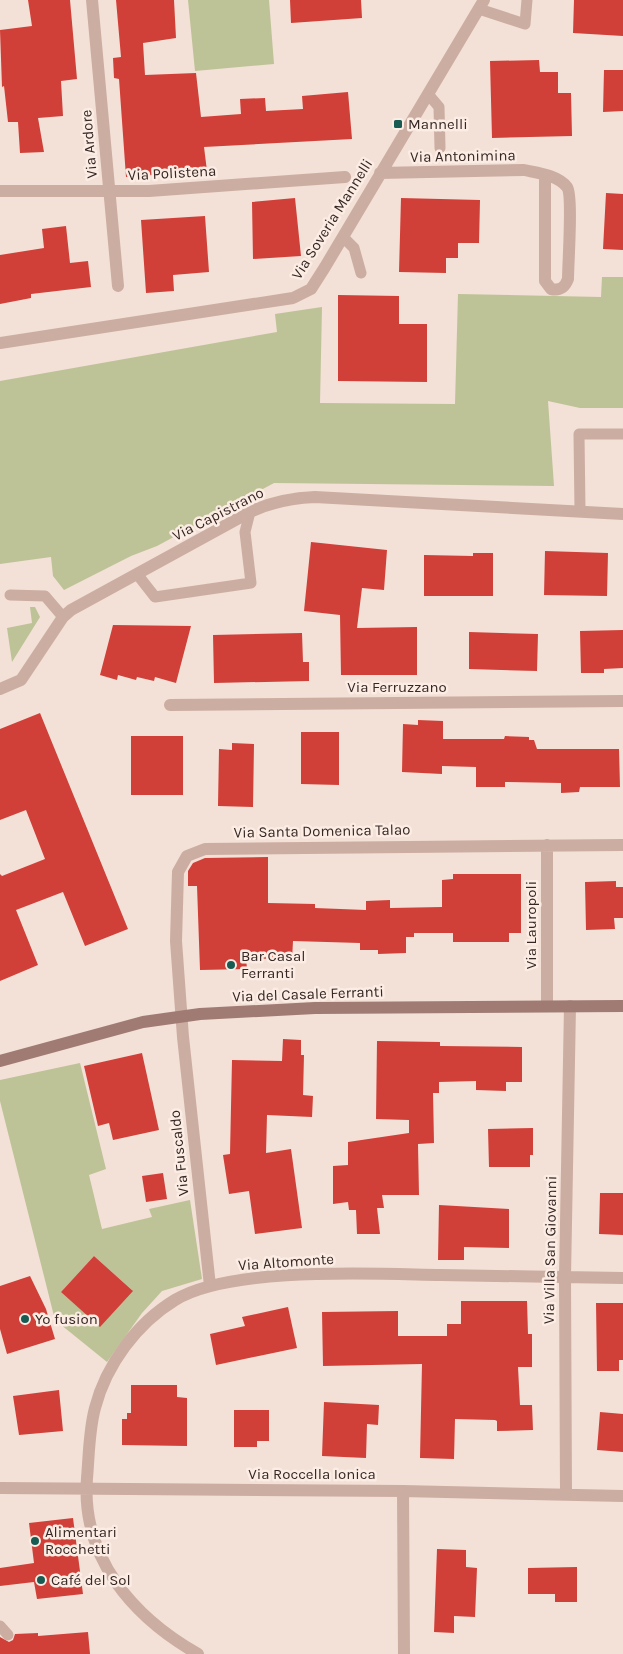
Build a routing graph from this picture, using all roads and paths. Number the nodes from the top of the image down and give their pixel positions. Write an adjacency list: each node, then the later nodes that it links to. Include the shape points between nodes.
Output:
1 (92, 0): 10 (street, Via Ardore)
2 (527, 0): 3 (lane, via 525,24)
3 (481, 4): 4 (street, Via Soveria Mannelli)
4 (428, 94): 5 (lane, via 439,107); 6 (street, Via Soveria Mannelli)
5 (440, 148)
6 (380, 173): 7 (street, Via Antonimina, via 524,170); 11 (street, Via Soveria Mannelli)
7 (545, 175): 7 (street, Via Antonimina, via 545,281 552,289 560,290 568,279 570,194 561,181)
8 (345, 178): 10 (street, Via Polistena)
9 (0, 192): 10 (street, Via Polistena)
10 (109, 192): 13 (street, Via Ardore)
11 (343, 237): 12 (lane, via 354,248); 14 (street, Via Soveria Mannelli, via 314,285 298,297)
12 (361, 273)
13 (118, 286)
14 (0, 344)
15 (623, 434): 16 (lane, via 579,434)
16 (580, 511): 17 (street, Via Capistrano, via 315,497 283,500); 18 (street, Via Capistrano)
17 (250, 512): 19 (street, Via Capistrano); 19 (lane, via 245,532 251,583 155,597)
18 (623, 514)
19 (137, 574): 21 (street, Via Capistrano)
20 (10, 595): 21 (lane, via 45,596)
21 (63, 617): 22 (street, Via Capistrano, via 21,680)
22 (0, 689)
23 (623, 701): 24 (street, Via Ferruzzano)
24 (170, 705)
25 (547, 845): 26 (street, Via Santa Domenica Talao); 27 (street, Via Lauropoli); 30 (street, Via Santa Domenica Talao, via 205,849 192,853 180,866 176,893)
26 (623, 845)
27 (547, 1006): 28 (street, Via del Casale Ferranti); 30 (street, Via del Casale Ferranti, via 315,1008)
28 (570, 1006): 29 (street, Via del Casale Ferranti); 32 (street, Via Villa San Giovanni)
29 (623, 1006)
30 (181, 1016): 31 (street, Via del Casale Ferranti, via 97,1033); 34 (street, Via Fuscaldo)
31 (0, 1061)
32 (565, 1277): 33 (street, Via Altomonte); 34 (street, Via Altomonte, via 319,1274); 38 (street, Via Villa San Giovanni)
33 (623, 1278)
34 (210, 1286): 36 (street, Via Altomonte, via 182,1295 150,1318 106,1376 94,1410)
35 (0, 1488): 36 (street, Via Roccella Ionica)
36 (86, 1490): 37 (street, Via Roccella Ionica); 42 (street, Via Altomonte, via 94,1539 115,1584 148,1619)
37 (403, 1491): 38 (street, Via Roccella Ionica); 43 (street)
38 (566, 1494): 39 (street, Via Roccella Ionica)
39 (623, 1496)
40 (0, 1626): 41 (lane)
41 (8, 1635)
42 (198, 1654)
43 (404, 1654)

